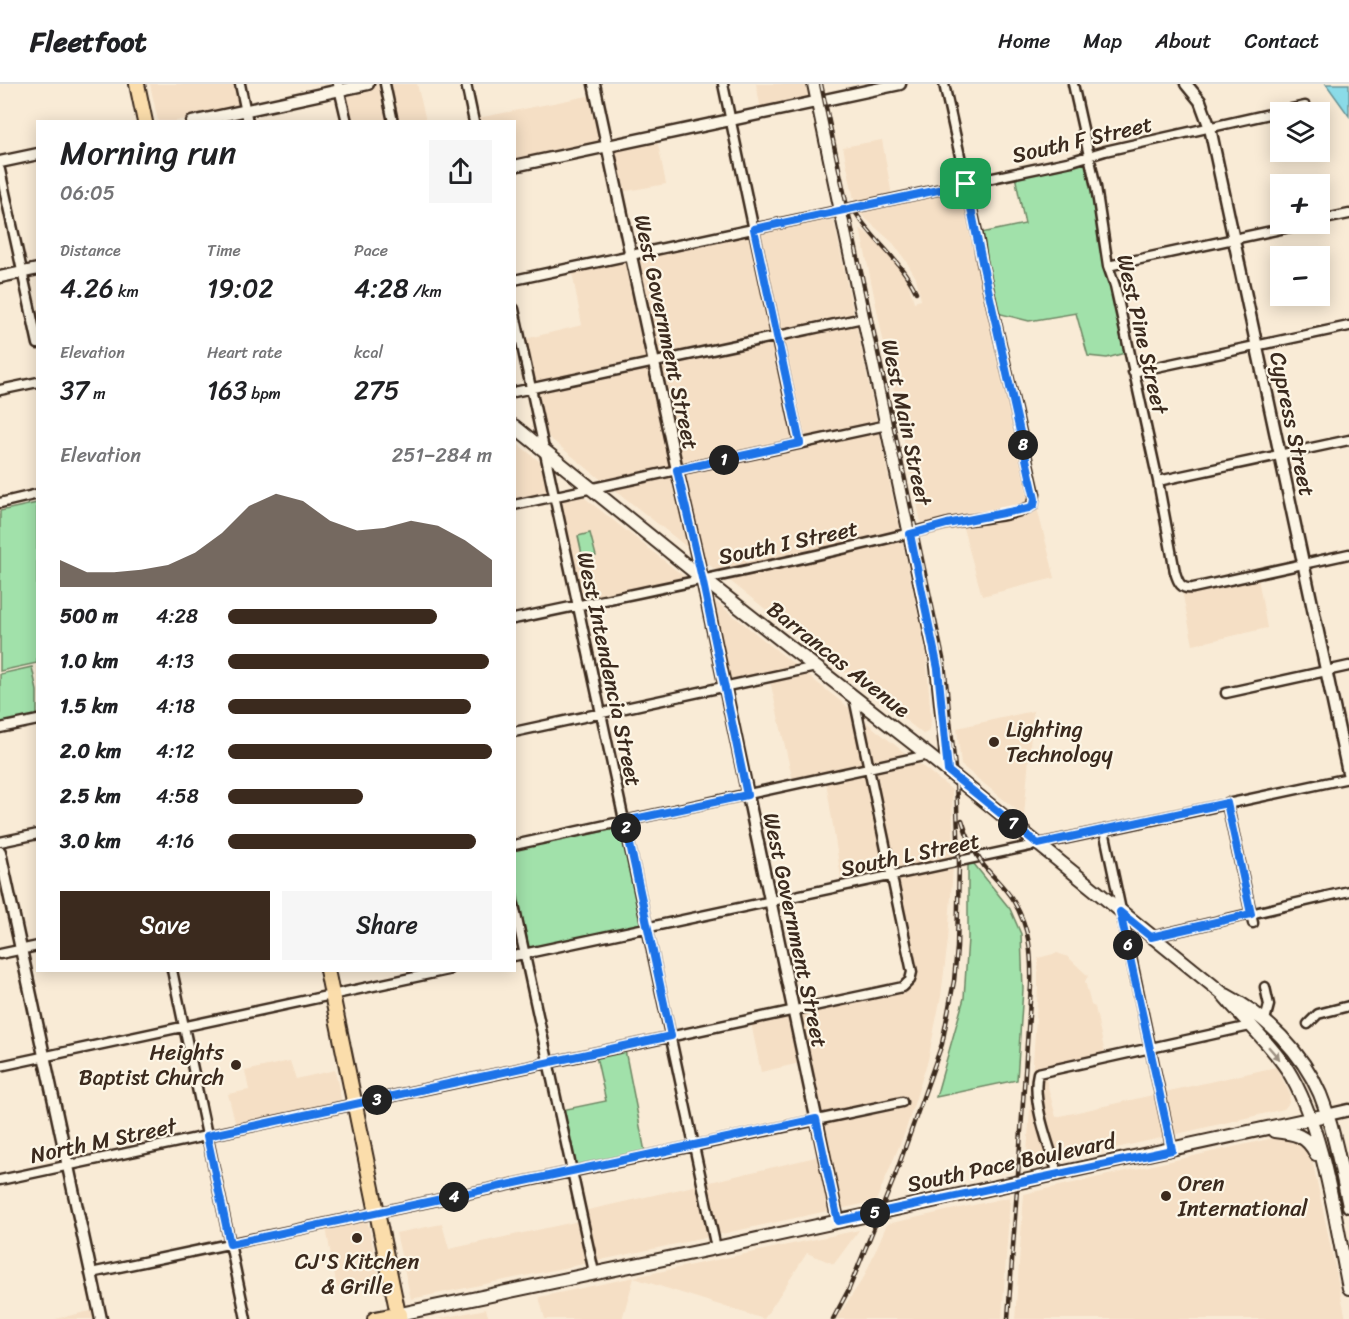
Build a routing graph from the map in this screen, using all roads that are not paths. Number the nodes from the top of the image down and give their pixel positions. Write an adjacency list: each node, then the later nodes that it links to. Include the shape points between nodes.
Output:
1 (137, 84): 17 (main road)
2 (240, 84): 15 (street)
3 (368, 84): 13 (street)
4 (385, 84): 21 (street)
5 (466, 84): 22 (street)
6 (594, 84): 25 (street, West Government Street)
7 (723, 84): 23 (street)
8 (814, 84): 14 (main road, West Main Street)
9 (900, 84): 14 (street)
10 (944, 84): 31 (street)
11 (1073, 84): 27 (street, West Pine Street)
12 (1186, 84): 24 (street, Cypress Street, via 1200,101)
13 (339, 87): 15 (street); 20 (street)
14 (818, 102): 23 (street); 32 (main road, West Main Street)
15 (245, 110): 18 (street); 19 (street)
16 (1270, 114): 24 (street, South F Street)
17 (146, 120)
18 (201, 120)
19 (248, 120)
20 (346, 120)
21 (393, 120)
22 (474, 120)
23 (730, 120): 25 (street); 35 (street)
24 (1210, 128): 27 (street, South F Street); 37 (street, Cypress Street)
25 (608, 146): 29 (street); 38 (street, West Government Street)
26 (36, 154): 28 (street)
27 (1088, 156): 31 (street, South F Street); 39 (street, West Pine Street)
28 (0, 162)
29 (516, 166)
30 (0, 170): 41 (street)
31 (966, 184): 32 (street, South F Street); 69 (street, South I Street, via 1035,494 1034,505)
32 (841, 210): 35 (street, South F Street); 45 (main road, West Main Street)
33 (1349, 214): 34 (street)
34 (1330, 218)
35 (754, 229): 38 (street, South F Street); 48 (street)
36 (1270, 231): 37 (street)
37 (1233, 238): 39 (street); 49 (street, Cypress Street)
38 (631, 256): 43 (street, South F Street); 50 (street, West Government Street)
39 (1108, 266): 51 (street, West Pine Street)
40 (36, 269): 41 (street)
41 (22, 272): 42 (street); 47 (street)
42 (0, 277)
43 (516, 280)
44 (516, 318): 53 (street, West Intendencia Street)
45 (863, 318): 48 (street); 56 (main road, West Main Street)
46 (1349, 326): 49 (street)
47 (36, 335)
48 (777, 336): 50 (street); 59 (street)
49 (1257, 346): 51 (street); 61 (street, Cypress Street)
50 (654, 363): 53 (street); 62 (street, West Government Street)
51 (1133, 372): 63 (street, West Pine Street)
52 (36, 382): 54 (street)
53 (532, 389): 55 (street); 60 (street, West Intendencia Street)
54 (0, 390)
55 (516, 392)
56 (886, 425): 59 (street); 69 (main road, West Main Street)
57 (516, 428): 60 (main road, Barrancas Avenue)
58 (1349, 440): 61 (street)
59 (800, 443): 62 (street)
60 (545, 450): 64 (main road, Barrancas Avenue); 66 (street, West Intendencia Street)
61 (1280, 455): 63 (street); 71 (street, Cypress Street)
62 (677, 470): 64 (street); 72 (street, West Government Street)
63 (1158, 481): 71 (street, West Pine Street, via 1175,572 1184,588)
64 (592, 488): 66 (street); 72 (main road, Barrancas Avenue)
65 (36, 495): 67 (street)
66 (555, 496): 68 (street); 73 (street, West Intendencia Street)
67 (0, 502)
68 (516, 504)
69 (910, 534): 72 (street, South I Street); 87 (main road, West Main Street, via 938,669)
70 (1349, 554): 71 (street)
71 (1304, 564): 77 (street, Cypress Street)
72 (702, 578): 73 (street, South I Street); 76 (main road, Barrancas Avenue); 78 (street, West Government Street)
73 (578, 605): 74 (street, South I Street); 81 (street, West Intendencia Street)
74 (516, 618)
75 (1349, 666): 77 (street)
76 (816, 667): 78 (street); 80 (main road, Barrancas Avenue)
77 (1326, 671): 79 (street); 88 (street, Cypress Street)
78 (724, 688): 81 (street); 89 (street, West Government Street)
79 (1226, 693)
80 (854, 698): 85 (main road, Barrancas Avenue); 86 (street)
81 (602, 714): 84 (street); 91 (street, West Intendencia Street)
82 (36, 720): 83 (street)
83 (0, 728)
84 (516, 732)
85 (928, 754): 86 (street); 87 (main road, Barrancas Avenue)
86 (869, 769): 89 (street); 98 (street)
87 (948, 771): 95 (main road, Barrancas Avenue)
88 (1349, 777): 90 (street, South L Street)
89 (747, 795): 91 (street); 100 (street, West Government Street)
90 (1227, 803): 92 (street, South L Street); 103 (street)
91 (625, 821): 96 (street); 104 (street, West Intendencia Street)
92 (1104, 830): 95 (street, South L Street); 101 (street)
93 (36, 834): 94 (street)
94 (0, 842)
95 (1038, 844): 98 (street, South L Street); 101 (main road, Barrancas Avenue)
96 (516, 845)
97 (0, 852): 107 (street)
98 (892, 876): 100 (street, South L Street); 118 (street, North M Street, via 912,972 909,982 903,987)
99 (1349, 891): 103 (street)
100 (770, 902): 104 (street, South L Street); 118 (street, West Government Street)
101 (1120, 912): 105 (main road, Barrancas Avenue); 124 (street)
102 (516, 914): 109 (street)
103 (1252, 918): 105 (street)
104 (648, 928): 109 (street, South L Street); 123 (street, West Intendencia Street)
105 (1151, 937): 115 (main road, Barrancas Avenue)
106 (36, 946): 107 (street)
107 (21, 950): 108 (street); 125 (street)
108 (0, 954)
109 (525, 954): 110 (street, South L Street); 126 (street)
110 (516, 956)
111 (172, 972): 122 (street)
112 (327, 972): 116 (main road)
113 (439, 972): 116 (street)
114 (1265, 987): 119 (street, via 1269,1005)
115 (1222, 993): 119 (main road, Barrancas Avenue); 121 (main road, Barrancas Avenue)
116 (332, 995): 122 (street); 129 (main road)
117 (1349, 1006): 120 (street, via 1318,1014)
118 (793, 1011): 123 (street, North M Street); 132 (street, West Government Street)
119 (1264, 1020): 131 (main road, Barrancas Avenue, via 1306,1069)
120 (1308, 1024)
121 (1250, 1026): 124 (street); 133 (main road, Barrancas Avenue, one-way to 133, via 1287,1070)
122 (183, 1027): 125 (street); 135 (street)
123 (671, 1036): 126 (street, North M Street); 136 (street, West Intendencia Street)
124 (1151, 1048): 137 (street); 141 (street, via 1038,1073 1039,1104)
125 (44, 1056): 127 (street); 138 (street)
126 (548, 1063): 129 (street, North M Street); 140 (street)
127 (0, 1066)
128 (902, 1102): 132 (street)
129 (355, 1105): 135 (street, North M Street); 144 (main road)
130 (1349, 1110): 131 (street, South Pace Boulevard)
131 (1327, 1115): 133 (main road, South Pace Boulevard); 143 (main road, Barrancas Avenue)
132 (816, 1119): 136 (street); 145 (street, West Government Street)
133 (1311, 1119): 134 (main road, South Pace Boulevard); 139 (main road, Barrancas Avenue)
134 (1261, 1130): 137 (main road, South Pace Boulevard); 139 (main road, via 1299,1135 1311,1145)
135 (207, 1136): 138 (street, North M Street); 146 (street)
136 (694, 1145): 140 (street); 147 (street, West Intendencia Street)
137 (1172, 1150): 141 (main road, South Pace Boulevard)
138 (68, 1166): 142 (street, North M Street); 149 (street)
139 (1324, 1171): 150 (main road, Barrancas Avenue)
140 (572, 1172): 144 (street); 148 (street)
141 (1058, 1174): 145 (main road, South Pace Boulevard)
142 (0, 1180)
143 (1349, 1206)
144 (379, 1213): 146 (street); 151 (main road)
145 (838, 1221): 147 (main road, South Pace Boulevard)
146 (230, 1244): 149 (street); 153 (street)
147 (716, 1248): 148 (main road, South Pace Boulevard)
148 (594, 1272): 151 (main road, South Pace Boulevard)
149 (91, 1273): 152 (street)
150 (1349, 1288)
151 (401, 1317): 154 (main road)
152 (100, 1319)
153 (246, 1319)
154 (375, 1319)

